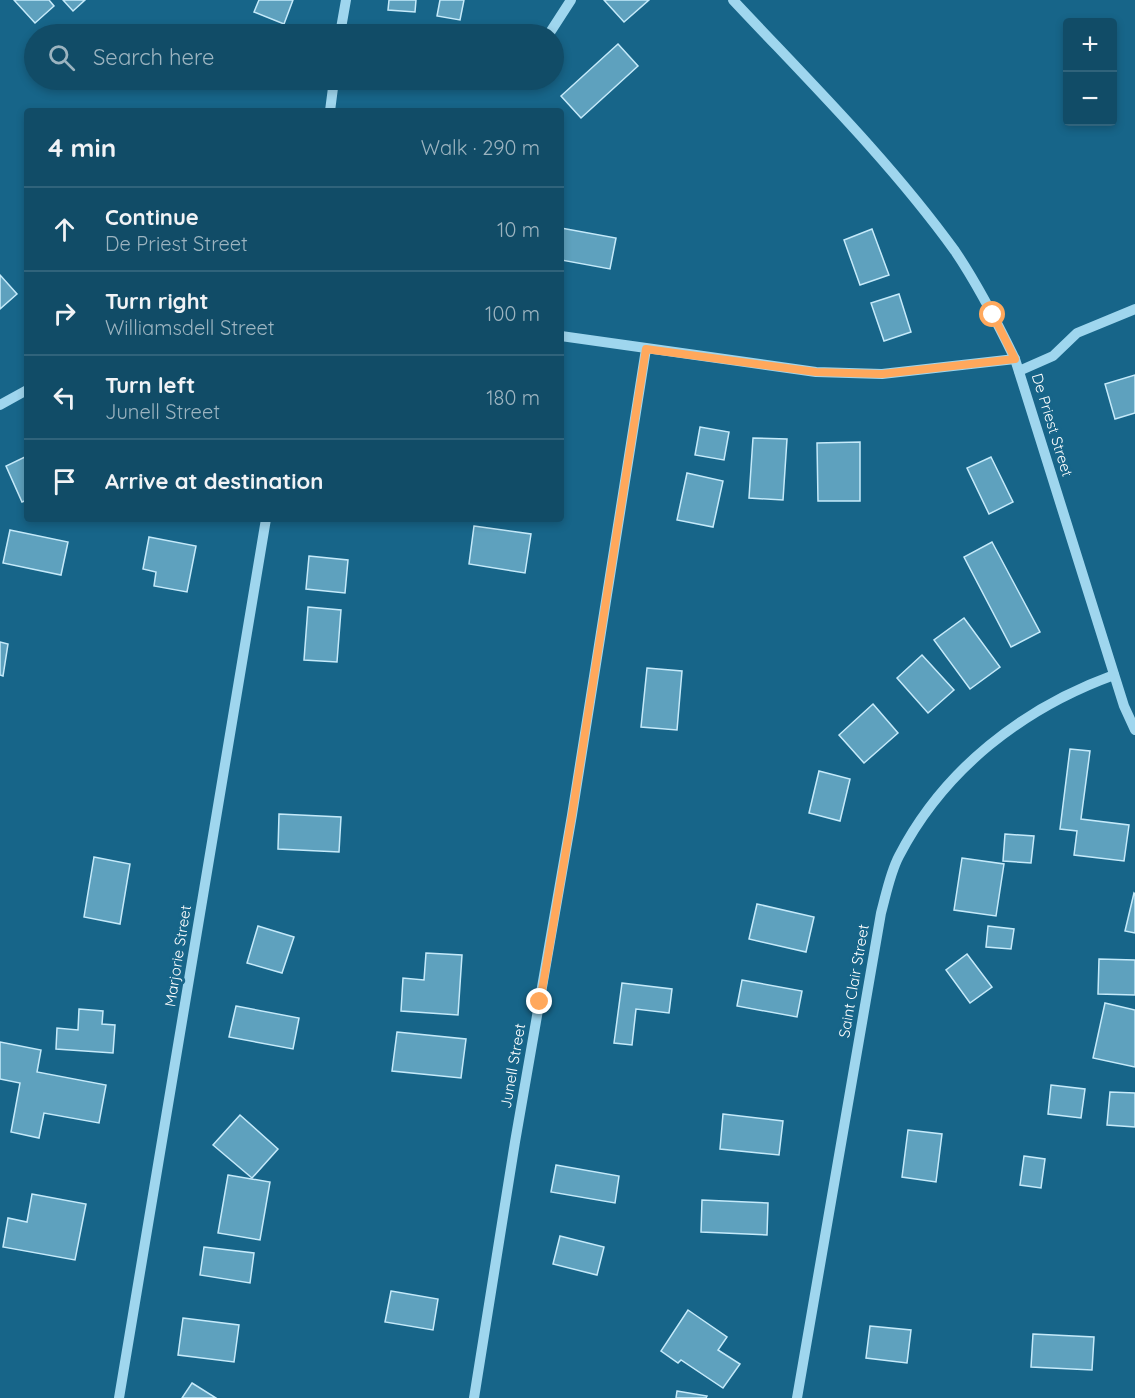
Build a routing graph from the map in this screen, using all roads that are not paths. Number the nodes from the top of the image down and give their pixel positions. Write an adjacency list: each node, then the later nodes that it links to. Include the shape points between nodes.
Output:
1 (346, 0): 4 (street)
2 (571, 0): 5 (street)
3 (733, 0): 11 (street, De Priest Street, via 871,148 956,252)
4 (342, 24)
5 (555, 24)
6 (333, 90): 7 (street)
7 (330, 108)
8 (1135, 309): 12 (street, via 1077,333 1053,356)
9 (564, 336): 10 (street)
10 (646, 349): 11 (street, via 816,372 882,374); 19 (street, Junell Street)
11 (1015, 359): 12 (street, De Priest Street)
12 (1019, 370): 16 (street, De Priest Street)
13 (24, 392): 14 (street)
14 (0, 405)
15 (265, 522): 18 (street, Marjorie Street)
16 (1114, 675): 17 (street, De Priest Street); 20 (street, Saint Clair Street, via 1080,687 1022,721 966,764 925,811 897,859 881,913)
17 (1135, 730)
18 (119, 1398)
19 (474, 1398)
20 (797, 1398)

